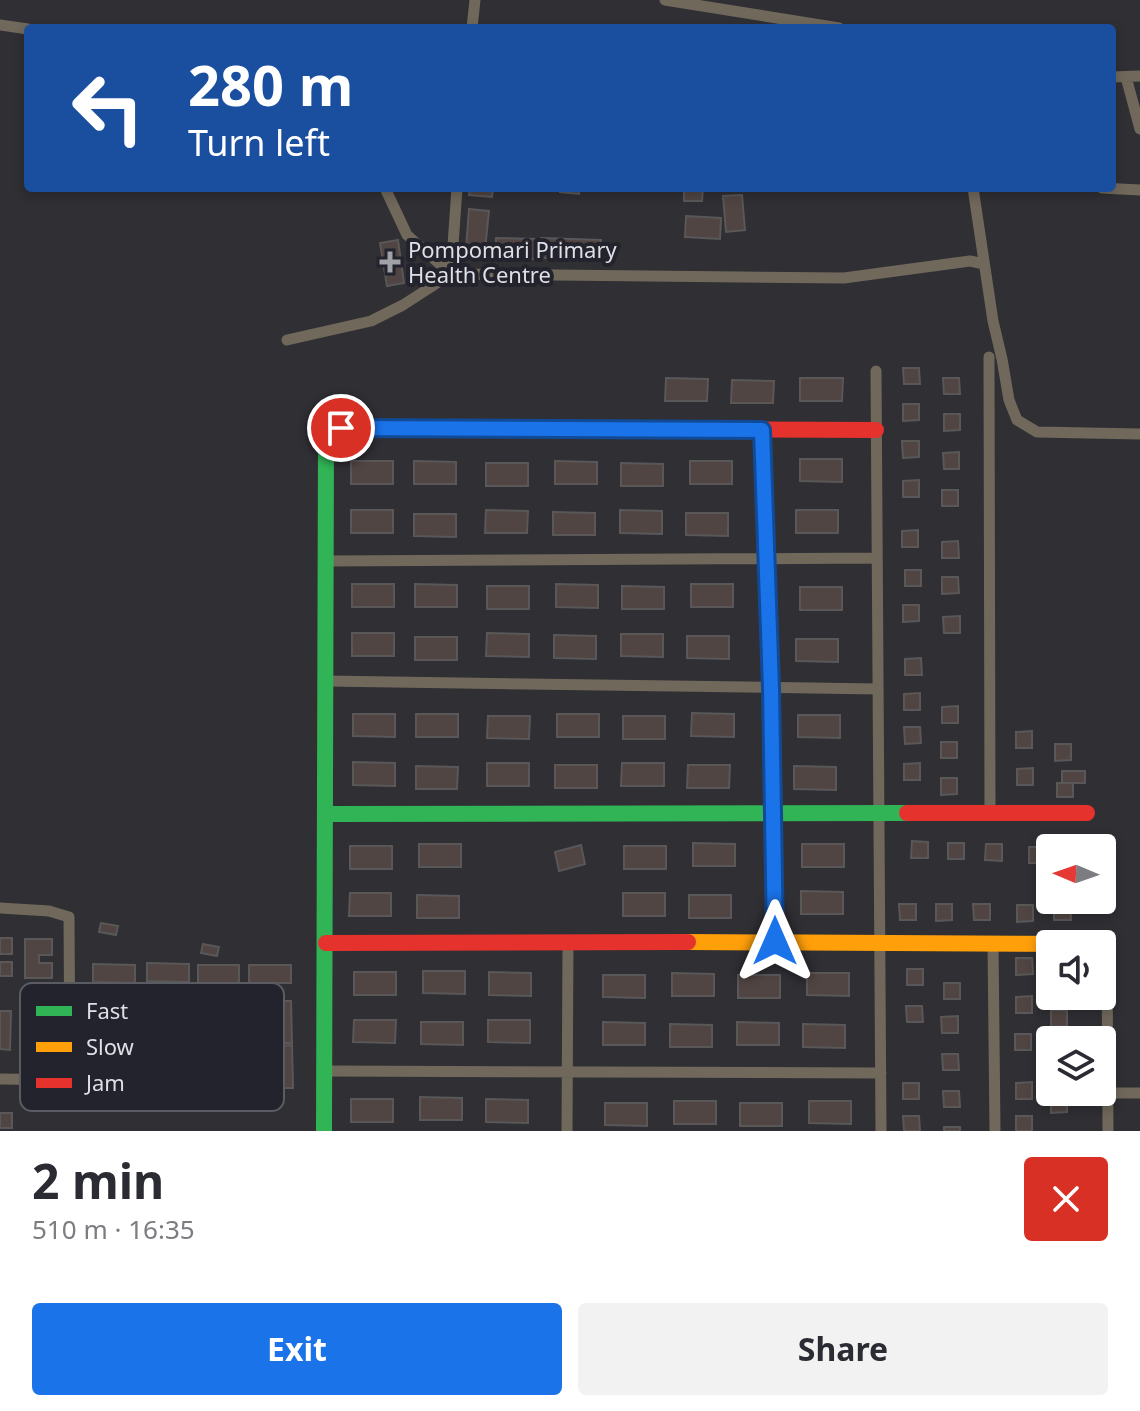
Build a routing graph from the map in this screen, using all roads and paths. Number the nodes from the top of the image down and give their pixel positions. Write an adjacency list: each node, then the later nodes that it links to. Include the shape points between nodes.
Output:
1 (475, 0): 3 (street)
2 (665, 0): 4 (street)
3 (472, 24)
4 (814, 24)
5 (0, 25): 6 (street)
6 (24, 28)
7 (1140, 76): 9 (street)
8 (1116, 77): 9 (street)
9 (1126, 77): 10 (street)
10 (1140, 129)
11 (1116, 189): 12 (street)
12 (1140, 190)
13 (387, 192): 17 (street, via 407,235)
14 (457, 192): 17 (street)
15 (974, 192): 16 (street)
16 (984, 264): 17 (street, via 970,261 844,278); 23 (street, via 1017,420 1037,432)
17 (451, 274): 18 (street, via 371,321)
18 (287, 340)
19 (989, 357): 34 (street)
20 (876, 371): 22 (street)
21 (762, 430): 22 (street); 25 (street); 26 (street, via 341,428 326,440)
22 (876, 430): 24 (street)
23 (1140, 434)
24 (877, 558): 25 (street); 29 (street)
25 (767, 559): 26 (street); 28 (street)
26 (326, 561): 27 (street)
27 (326, 681): 28 (street); 33 (street)
28 (771, 688): 29 (street); 30 (street)
29 (878, 689): 31 (street)
30 (774, 813): 31 (street); 33 (street); 36 (street)
31 (880, 813): 34 (street); 37 (street)
32 (1087, 813): 34 (street)
33 (327, 814): 39 (street)
34 (990, 814)
35 (0, 908): 42 (street, via 69,917)
36 (775, 941): 37 (street); 38 (street)
37 (881, 941): 40 (street); 45 (street)
38 (568, 942): 39 (street); 44 (street)
39 (326, 943): 43 (street)
40 (993, 943): 41 (street); 54 (street)
41 (1036, 943)
42 (69, 983)
43 (325, 1071): 44 (street); 51 (street)
44 (567, 1072): 45 (street); 52 (street)
45 (881, 1073): 53 (street)
46 (0, 1079): 47 (street)
47 (20, 1079)
48 (1116, 1093): 49 (street)
49 (1140, 1093)
50 (1108, 1106): 55 (street)
51 (324, 1131)
52 (567, 1131)
53 (881, 1131)
54 (995, 1131)
55 (1108, 1131)

